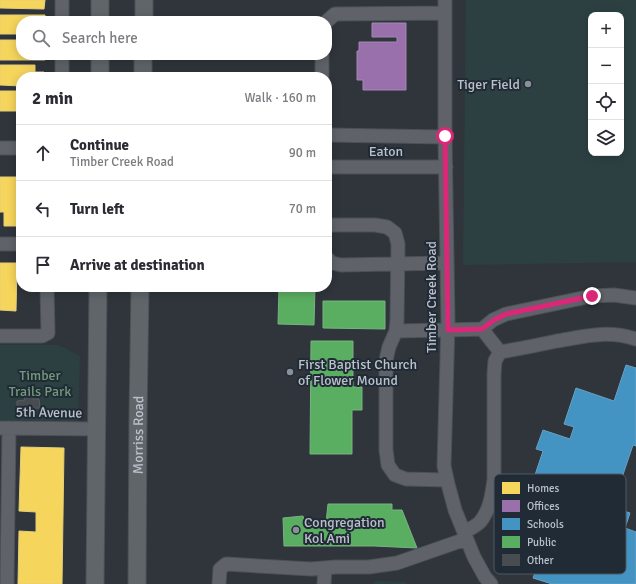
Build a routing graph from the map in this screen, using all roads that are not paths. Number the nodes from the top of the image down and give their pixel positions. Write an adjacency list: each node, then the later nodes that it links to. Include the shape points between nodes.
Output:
1 (62, 0): 5 (street)
2 (100, 0): 6 (main road)
3 (144, 0): 7 (main road)
4 (445, 6): 8 (street); 18 (street, Timber Creek Road)
5 (62, 16)
6 (100, 16)
7 (144, 16)
8 (332, 16)
9 (62, 60): 13 (street)
10 (100, 60): 14 (main road)
11 (143, 60): 15 (main road)
12 (322, 60): 16 (street)
13 (62, 72)
14 (100, 72)
15 (143, 72)
16 (322, 72)
17 (332, 135): 18 (street, Eaton)
18 (445, 136): 22 (street, Timber Creek Road)
19 (0, 148): 20 (street)
20 (16, 148)
21 (332, 167): 22 (street, Eaton)
22 (446, 167): 27 (street, Timber Creek Road)
23 (332, 225): 28 (street, via 387,227 395,233)
24 (0, 244): 25 (street)
25 (16, 244)
26 (332, 263): 28 (street)
27 (447, 263): 28 (street); 34 (street, Timber Creek Road)
28 (398, 264): 35 (street)
29 (47, 292): 36 (street, via 48,333 42,336)
30 (98, 292): 40 (main road)
31 (140, 292): 48 (main road, Morriss Road)
32 (636, 298): 33 (street, via 592,296 506,314)
33 (482, 329): 34 (street); 38 (street)
34 (448, 330): 35 (street); 41 (street, Timber Creek Road, via 444,466)
35 (396, 331): 41 (street, via 386,360 388,465 395,475 406,479)
36 (0, 336)
37 (636, 339): 38 (street, via 607,333)
38 (500, 352): 43 (street, via 495,361 494,374 494,480 491,496 487,511)
39 (4, 428): 40 (street, 5th Avenue); 42 (street)
40 (97, 429): 47 (main road)
41 (447, 480): 43 (street, Timber Creek Road)
42 (4, 501): 44 (street)
43 (465, 536): 45 (street, via 397,563); 51 (street, Timber Creek Road, via 485,578)
44 (4, 546): 46 (street)
45 (325, 568): 49 (street, via 226,564 220,569); 50 (street)
46 (7, 584)
47 (95, 584)
48 (137, 584)
49 (219, 584)
50 (324, 584)
51 (491, 584)

